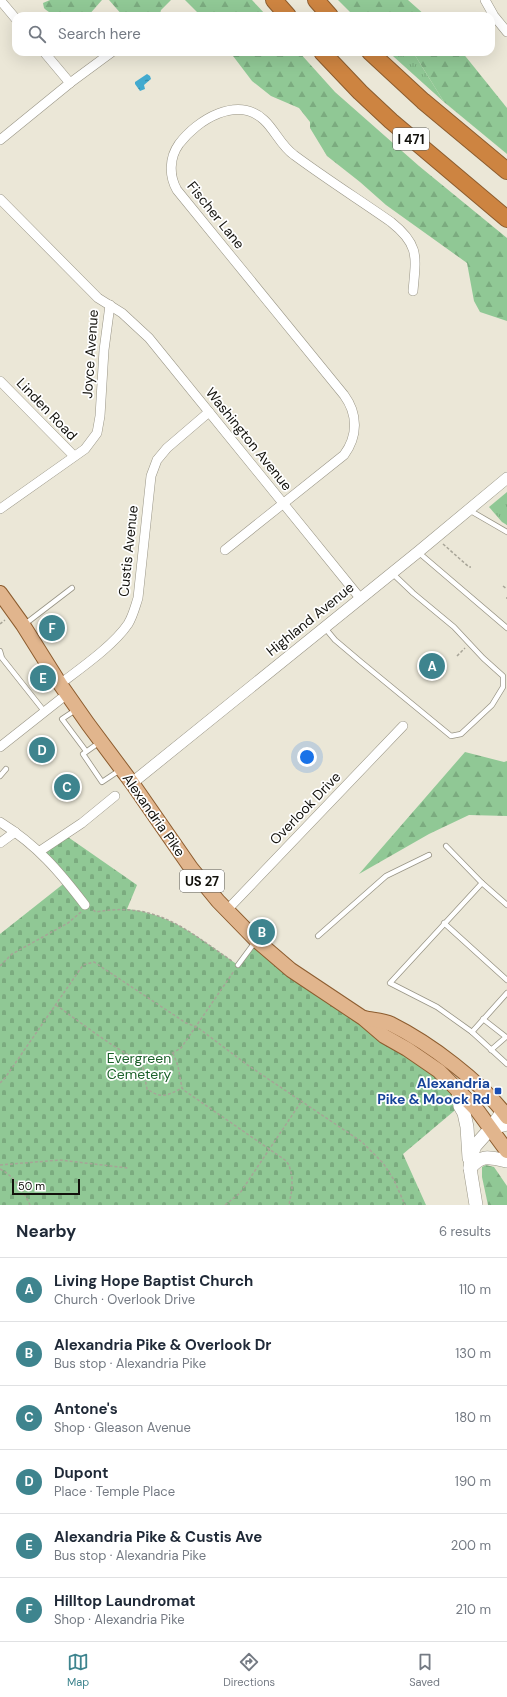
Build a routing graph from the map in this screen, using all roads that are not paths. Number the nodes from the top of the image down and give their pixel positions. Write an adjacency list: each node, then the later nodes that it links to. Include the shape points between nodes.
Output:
1 (0, 0): 8 (street)
2 (274, 0): 5 (highway)
3 (316, 0): 6 (highway)
4 (485, 0): 7 (street)
5 (284, 12)
6 (326, 12)
7 (492, 12)
8 (12, 14)
9 (495, 17): 10 (street)
10 (507, 32)
11 (47, 56): 15 (street)
12 (107, 56): 15 (street)
13 (326, 56): 19 (highway, I 471, via 391,121)
14 (374, 56): 17 (highway, I 471)
15 (70, 84): 16 (street)
16 (0, 140)
17 (507, 171)
18 (0, 199): 21 (street, Joyce Avenue, via 98,298)
19 (507, 219)
20 (413, 291): 26 (street, Fischer Lane, via 414,252 405,234 292,154 258,116 243,110 221,112 196,128 177,147 172,156 171,167 177,190 344,395 353,413 355,430 344,455)
21 (110, 305): 23 (street, Washington Avenue, via 142,331); 24 (street, Joyce Avenue, via 97,433 89,445)
22 (0, 381): 24 (street, Linden Road)
23 (209, 412): 26 (street, Washington Avenue); 40 (street, Custis Avenue, via 167,448 155,465 151,476 138,598 128,624)
24 (74, 456): 27 (street, Joyce Avenue)
25 (507, 478): 28 (street, Highland Avenue)
26 (284, 503): 30 (street, Fischer Lane); 35 (street, Washington Avenue)
27 (0, 509)
28 (469, 510): 29 (lane); 31 (street, Highland Avenue)
29 (507, 532)
30 (225, 550)
31 (418, 552): 32 (street, Highland Avenue); 38 (lane)
32 (391, 572): 35 (street, Highland Avenue); 37 (lane, via 454,627 503,676 503,687 492,705 461,734 451,736 335,640)
33 (72, 588): 36 (lane)
34 (0, 592): 36 (main road, Alexandria Pike / US 27)
35 (360, 598): 37 (street, Highland Avenue)
36 (23, 625): 40 (main road, Alexandria Pike / US 27)
37 (324, 627): 50 (street, Highland Avenue)
38 (507, 628)
39 (0, 651): 42 (lane, via 2,658)
40 (64, 689): 41 (main road, Alexandria Pike / US 27); 42 (street, Custis Avenue)
41 (77, 709): 44 (main road, Alexandria Pike / US 27); 46 (lane, via 62,719)
42 (44, 711): 45 (street, Custis Avenue)
43 (403, 726): 61 (street, Overlook Drive)
44 (101, 741): 46 (lane); 48 (main road, Alexandria Pike / US 27)
45 (0, 747)
46 (86, 752): 48 (lane, via 83,754 102,782)
47 (6, 769): 49 (lane)
48 (122, 769): 50 (main road, Alexandria Pike / US 27)
49 (0, 776)
50 (128, 786): 61 (main road, Alexandria Pike / US 27)
51 (115, 796): 56 (street, via 82,823)
52 (0, 822): 53 (street)
53 (15, 832): 54 (street); 56 (street)
54 (0, 843)
55 (446, 846): 58 (lane)
56 (40, 851): 59 (street)
57 (428, 854): 63 (lane, via 386,876)
58 (482, 883): 60 (lane); 62 (lane)
59 (86, 905)
60 (507, 905)
61 (227, 910): 64 (main road, Alexandria Pike / US 27)
62 (444, 923): 66 (lane); 70 (lane, via 390,983 437,1007)
63 (318, 936)
64 (256, 940): 65 (lane); 68 (main road, Alexandria Pike / US 27, via 291,970)
65 (238, 965)
66 (507, 980)
67 (507, 993): 69 (lane)
68 (363, 1018): 73 (main road, Alexandria Pike / US 27, via 384,1036 439,1071); 74 (main road, Alexandria Pike / US 27, via 389,1023 441,1056 495,1100)
69 (483, 1019): 70 (lane); 71 (lane, via 506,1037)
70 (472, 1032): 71 (lane)
71 (491, 1050): 72 (lane)
72 (507, 1064)
73 (458, 1089): 75 (main road, Alexandria Pike / US 27); 78 (main road, via 460,1106 467,1126)
74 (506, 1115): 75 (main road)
75 (491, 1128): 76 (main road, Alexandria Pike / US 27); 78 (main road, via 475,1146)
76 (507, 1151)
77 (507, 1161): 78 (main road, via 483,1158)
78 (470, 1168): 79 (main road)
79 (476, 1205)

